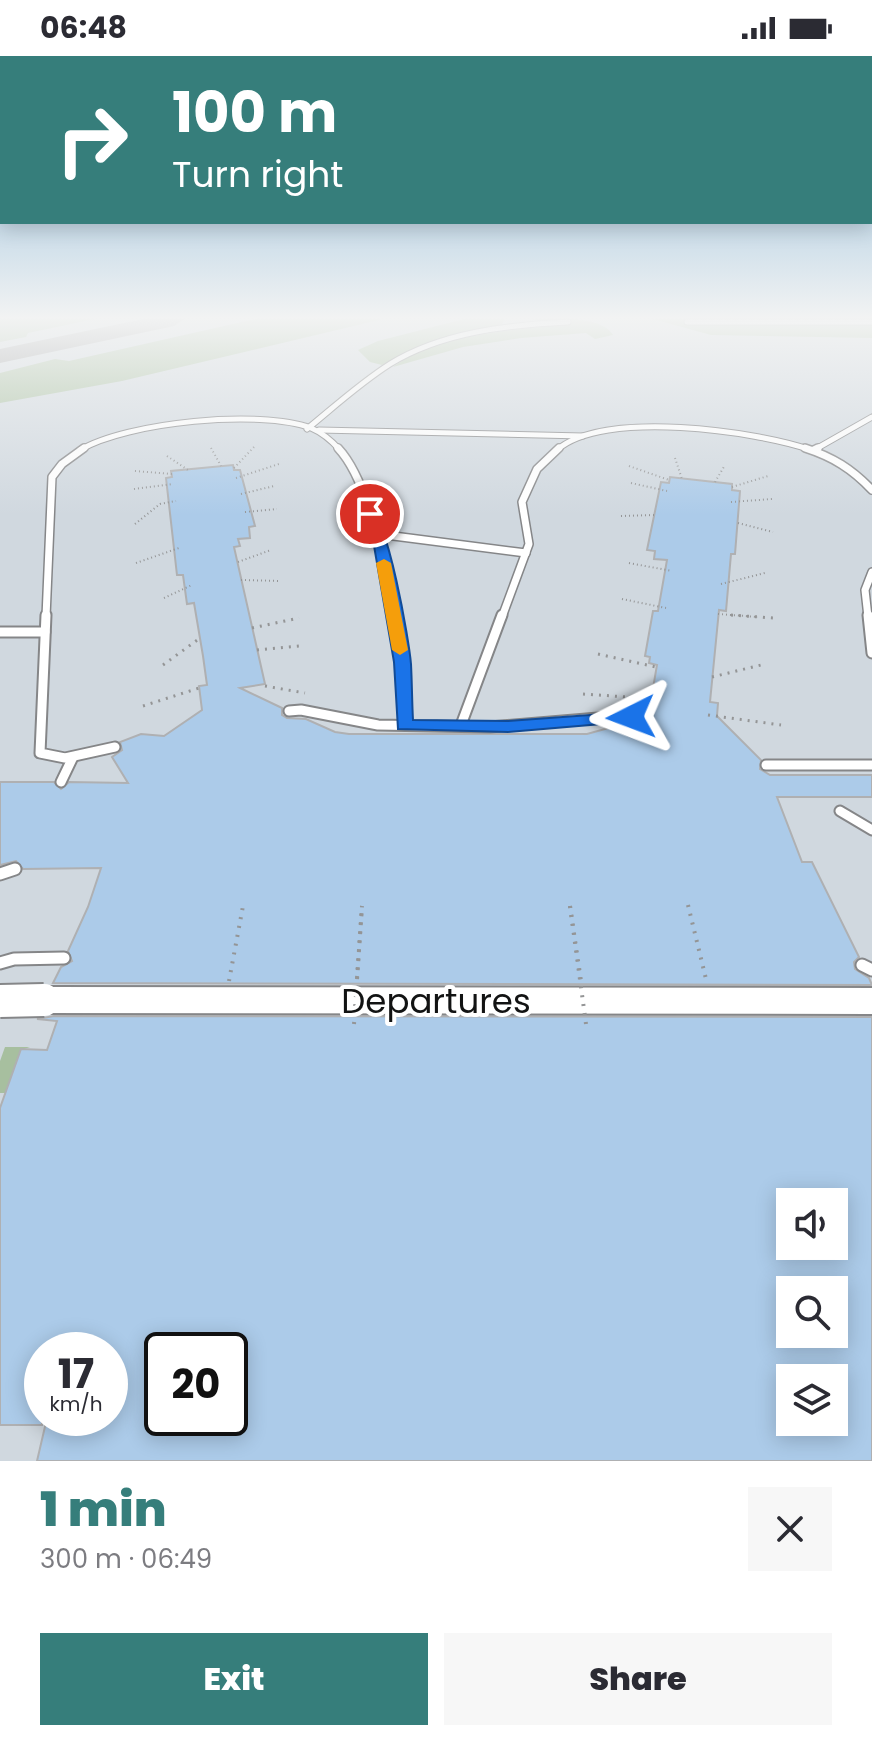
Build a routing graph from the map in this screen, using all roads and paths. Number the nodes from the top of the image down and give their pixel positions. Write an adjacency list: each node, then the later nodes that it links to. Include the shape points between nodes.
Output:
1 (366, 385): 3 (lane)
2 (872, 417): 7 (lane)
3 (310, 430): 4 (lane); 41 (lane, via 327,436 345,455); 63 (lane, via 250,420 167,426 106,438 70,456 52,477)
4 (583, 436): 7 (lane, via 623,426 660,426 756,435); 44 (lane, via 553,452 528,486 522,502)
5 (254, 447): 14 (path)
6 (211, 448): 12 (path)
7 (814, 450): 28 (lane, via 842,463)
8 (167, 456): 15 (path)
9 (675, 458): 20 (path)
10 (279, 464): 19 (path)
11 (725, 465): 22 (path)
12 (221, 466)
13 (629, 466): 21 (path)
14 (234, 468)
15 (188, 470)
16 (135, 471): 17 (path)
17 (172, 474)
18 (768, 476): 26 (path)
19 (236, 478)
20 (682, 479)
21 (669, 480)
22 (715, 482)
23 (631, 483): 29 (path)
24 (173, 484): 27 (path)
25 (274, 486): 30 (path)
26 (732, 487)
27 (134, 489)
28 (872, 490)
29 (667, 491)
30 (241, 494)
31 (772, 499): 33 (path)
32 (176, 501): 39 (path, via 160,504)
33 (731, 502)
34 (277, 509): 35 (path)
35 (245, 512)
36 (654, 515): 37 (path)
37 (621, 516)
38 (738, 523): 40 (path)
39 (135, 524)
40 (773, 532)
41 (378, 534): 44 (lane); 82 (lane, via 403,662)
42 (179, 548): 46 (path)
43 (271, 550): 45 (path)
44 (526, 553): 83 (lane)
45 (238, 562)
46 (136, 563)
47 (629, 563): 48 (path)
48 (672, 571)
49 (872, 572): 67 (lane, via 865,590)
50 (765, 573): 53 (path)
51 (241, 580): 52 (path)
52 (281, 581)
53 (721, 584)
54 (192, 585): 55 (path)
55 (164, 598)
56 (622, 599): 57 (path)
57 (666, 608)
58 (718, 614): 60 (path)
59 (299, 618): 61 (path)
60 (773, 618)
61 (252, 628)
62 (0, 632): 63 (lane)
63 (45, 632): 86 (lane, via 40,753)
64 (200, 638): 69 (path)
65 (300, 646): 66 (path)
66 (257, 650)
67 (872, 653)
68 (598, 654): 71 (path)
69 (163, 665)
70 (761, 665): 72 (path)
71 (656, 667)
72 (712, 677)
73 (265, 686): 75 (path)
74 (199, 688): 78 (path)
75 (305, 693)
76 (583, 694): 77 (path)
77 (643, 698)
78 (143, 706)
79 (289, 711): 82 (lane)
80 (708, 715): 84 (path)
81 (638, 720): 83 (lane, via 622,716 526,726)
82 (405, 725): 83 (lane)
83 (461, 725)
84 (781, 725)
85 (115, 747): 86 (lane)
86 (73, 757): 89 (lane)
87 (766, 765): 88 (lane)
88 (872, 765)
89 (61, 782)
90 (840, 811): 91 (lane)
91 (872, 830)
92 (15, 869): 93 (lane)
93 (0, 874)
94 (688, 905): 104 (path)
95 (243, 906): 103 (path)
96 (362, 906): 98 (path, bridge)
97 (570, 906): 100 (path)
98 (360, 933): 106 (path, bridge); 106 (path)
99 (64, 958): 101 (lane)
100 (577, 959): 107 (path, bridge); 107 (path)
101 (0, 963)
102 (0, 1001): 103 (main road, Departures, bridge)
103 (225, 1001): 106 (main road, Departures)
104 (711, 1001): 105 (main road, Departures); 107 (main road, Departures)
105 (872, 1001)
106 (356, 1002): 107 (main road, Departures)
107 (583, 1002)

